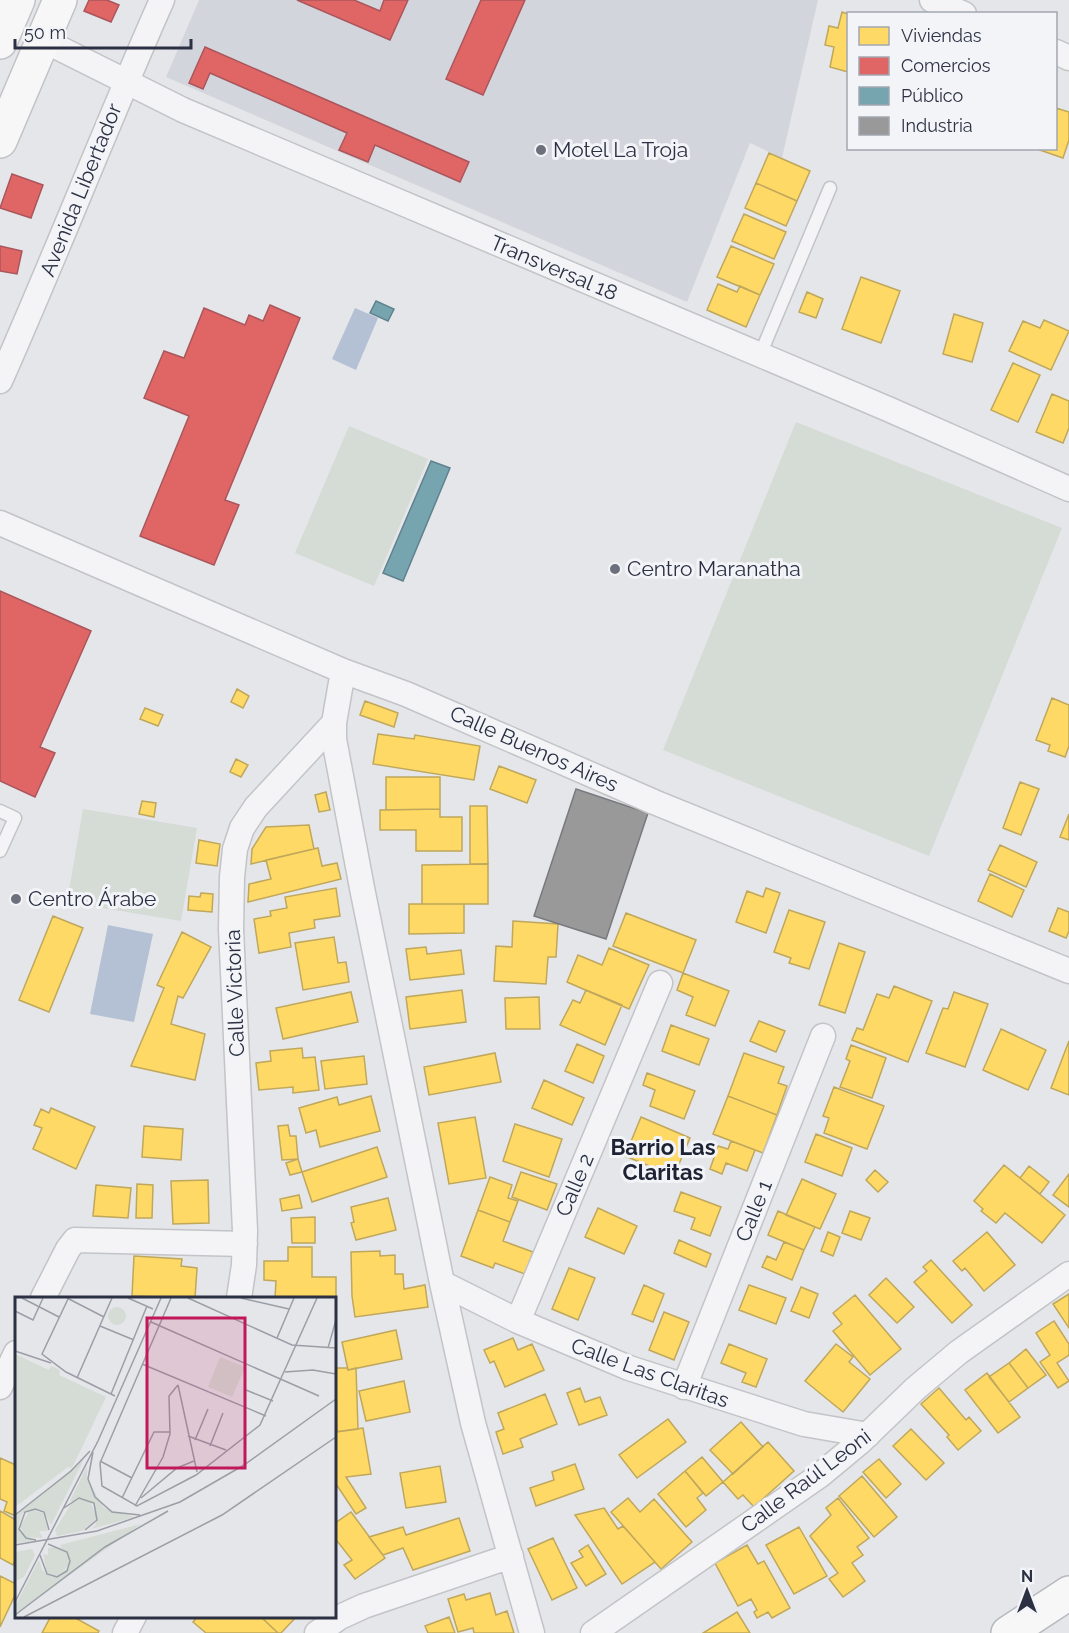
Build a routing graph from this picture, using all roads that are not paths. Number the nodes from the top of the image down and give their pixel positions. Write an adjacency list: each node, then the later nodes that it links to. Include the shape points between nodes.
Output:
1 (60, 0): 6 (main road)
2 (162, 0): 7 (street, Avenida Libertador)
3 (932, 0): 4 (street)
4 (959, 12)
5 (9, 22): 6 (main road)
6 (43, 40): 7 (street, Transversal 18); 8 (main road)
7 (126, 82): 10 (street, Transversal 18, via 183,110); 11 (street, Avenida Libertador)
8 (0, 141)
9 (830, 188): 10 (lane)
10 (760, 355): 12 (street, Transversal 18)
11 (0, 381)
12 (1069, 489)
13 (0, 523): 14 (street, Calle Buenos Aires)
14 (343, 671): 15 (street); 18 (street, Calle Buenos Aires)
15 (334, 723): 21 (street, Calle Victoria, via 256,807 242,828 235,849 231,929); 23 (street, via 337,761)
16 (0, 811): 17 (lane, via 15,818)
17 (0, 851)
18 (1069, 971)
19 (660, 983): 26 (street, Calle 2)
20 (823, 1036): 29 (street, Calle 1)
21 (245, 1244): 24 (street, via 75,1240); 25 (street, Calle Victoria)
22 (1069, 1275): 30 (street, Calle Raúl Leoni, via 959,1352)
23 (442, 1283): 26 (street, Calle Las Claritas); 31 (street, via 473,1423)
24 (44, 1297)
25 (239, 1297)
26 (518, 1321): 29 (street, Calle Las Claritas)
27 (15, 1355): 28 (street)
28 (0, 1387)
29 (684, 1387): 30 (street, Calle Las Claritas, via 804,1424)
30 (868, 1435): 37 (street, Calle Raúl Leoni, via 819,1476)
31 (511, 1556): 35 (street, via 364,1606); 36 (street)
32 (1069, 1593): 38 (main road)
33 (133, 1618): 34 (street)
34 (125, 1633)
35 (317, 1633)
36 (532, 1633)
37 (593, 1633)
38 (1008, 1633)

